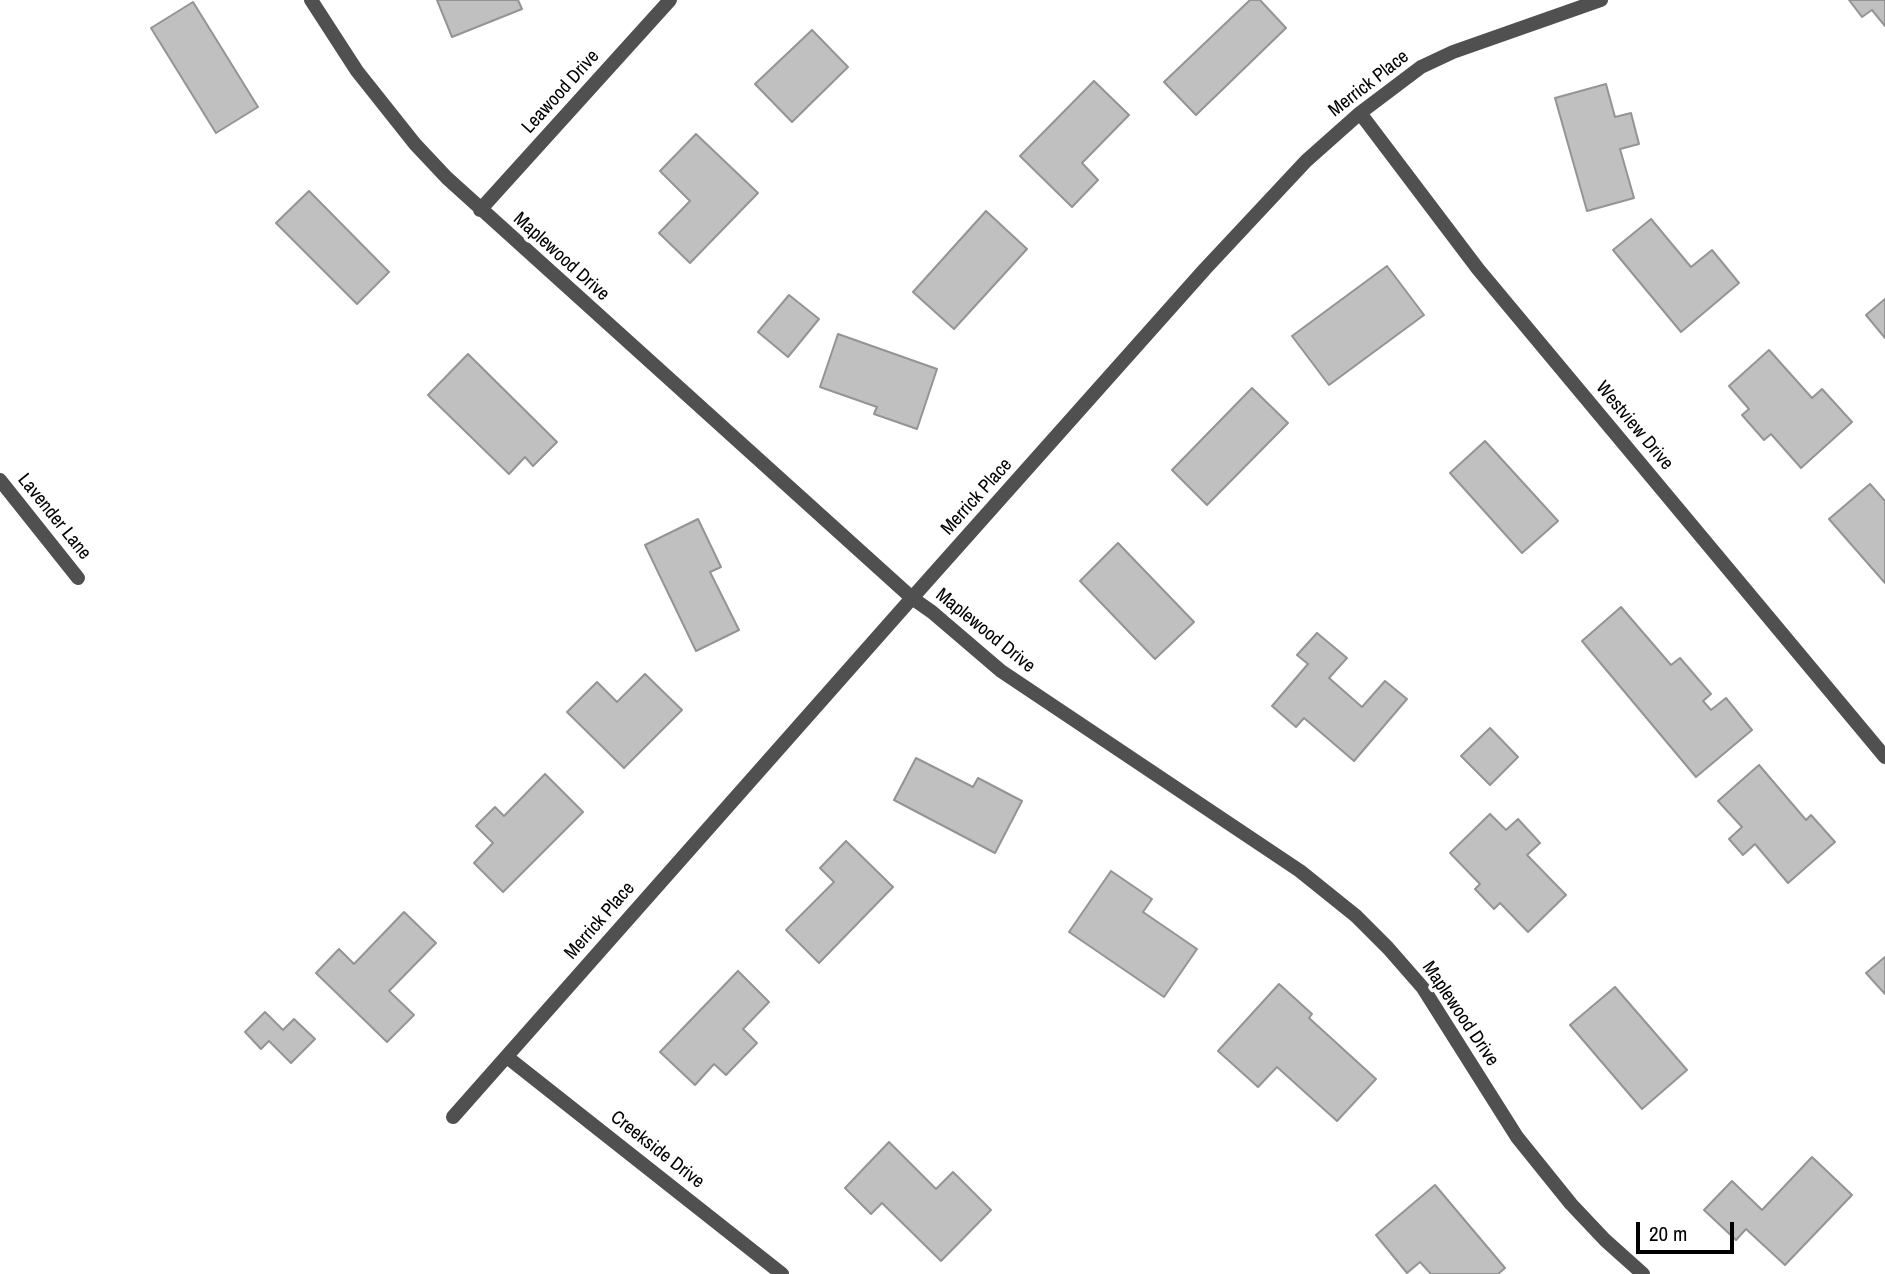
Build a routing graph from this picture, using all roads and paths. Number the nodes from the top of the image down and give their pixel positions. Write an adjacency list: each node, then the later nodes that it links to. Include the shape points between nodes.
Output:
1 (311, 0): 5 (street, Maplewood Drive, via 357,71 415,144)
2 (670, 0): 5 (street, Leawood Drive)
3 (1601, 0): 4 (street, Merrick Place, via 1421,67)
4 (1360, 113): 8 (street, Merrick Place, via 1306,161 1214,260); 9 (street, Westview Drive, via 1478,269)
5 (480, 210): 8 (street, Maplewood Drive)
6 (0, 480): 7 (street, Lavender Lane)
7 (78, 578)
8 (912, 598): 10 (street, Merrick Place); 13 (street, Maplewood Drive, via 1001,671 1300,872 1356,916 1423,988 1517,1137 1571,1204)
9 (1885, 757)
10 (507, 1057): 11 (street, Merrick Place); 12 (street, Creekside Drive)
11 (453, 1117)
12 (782, 1274)
13 (1643, 1274)

